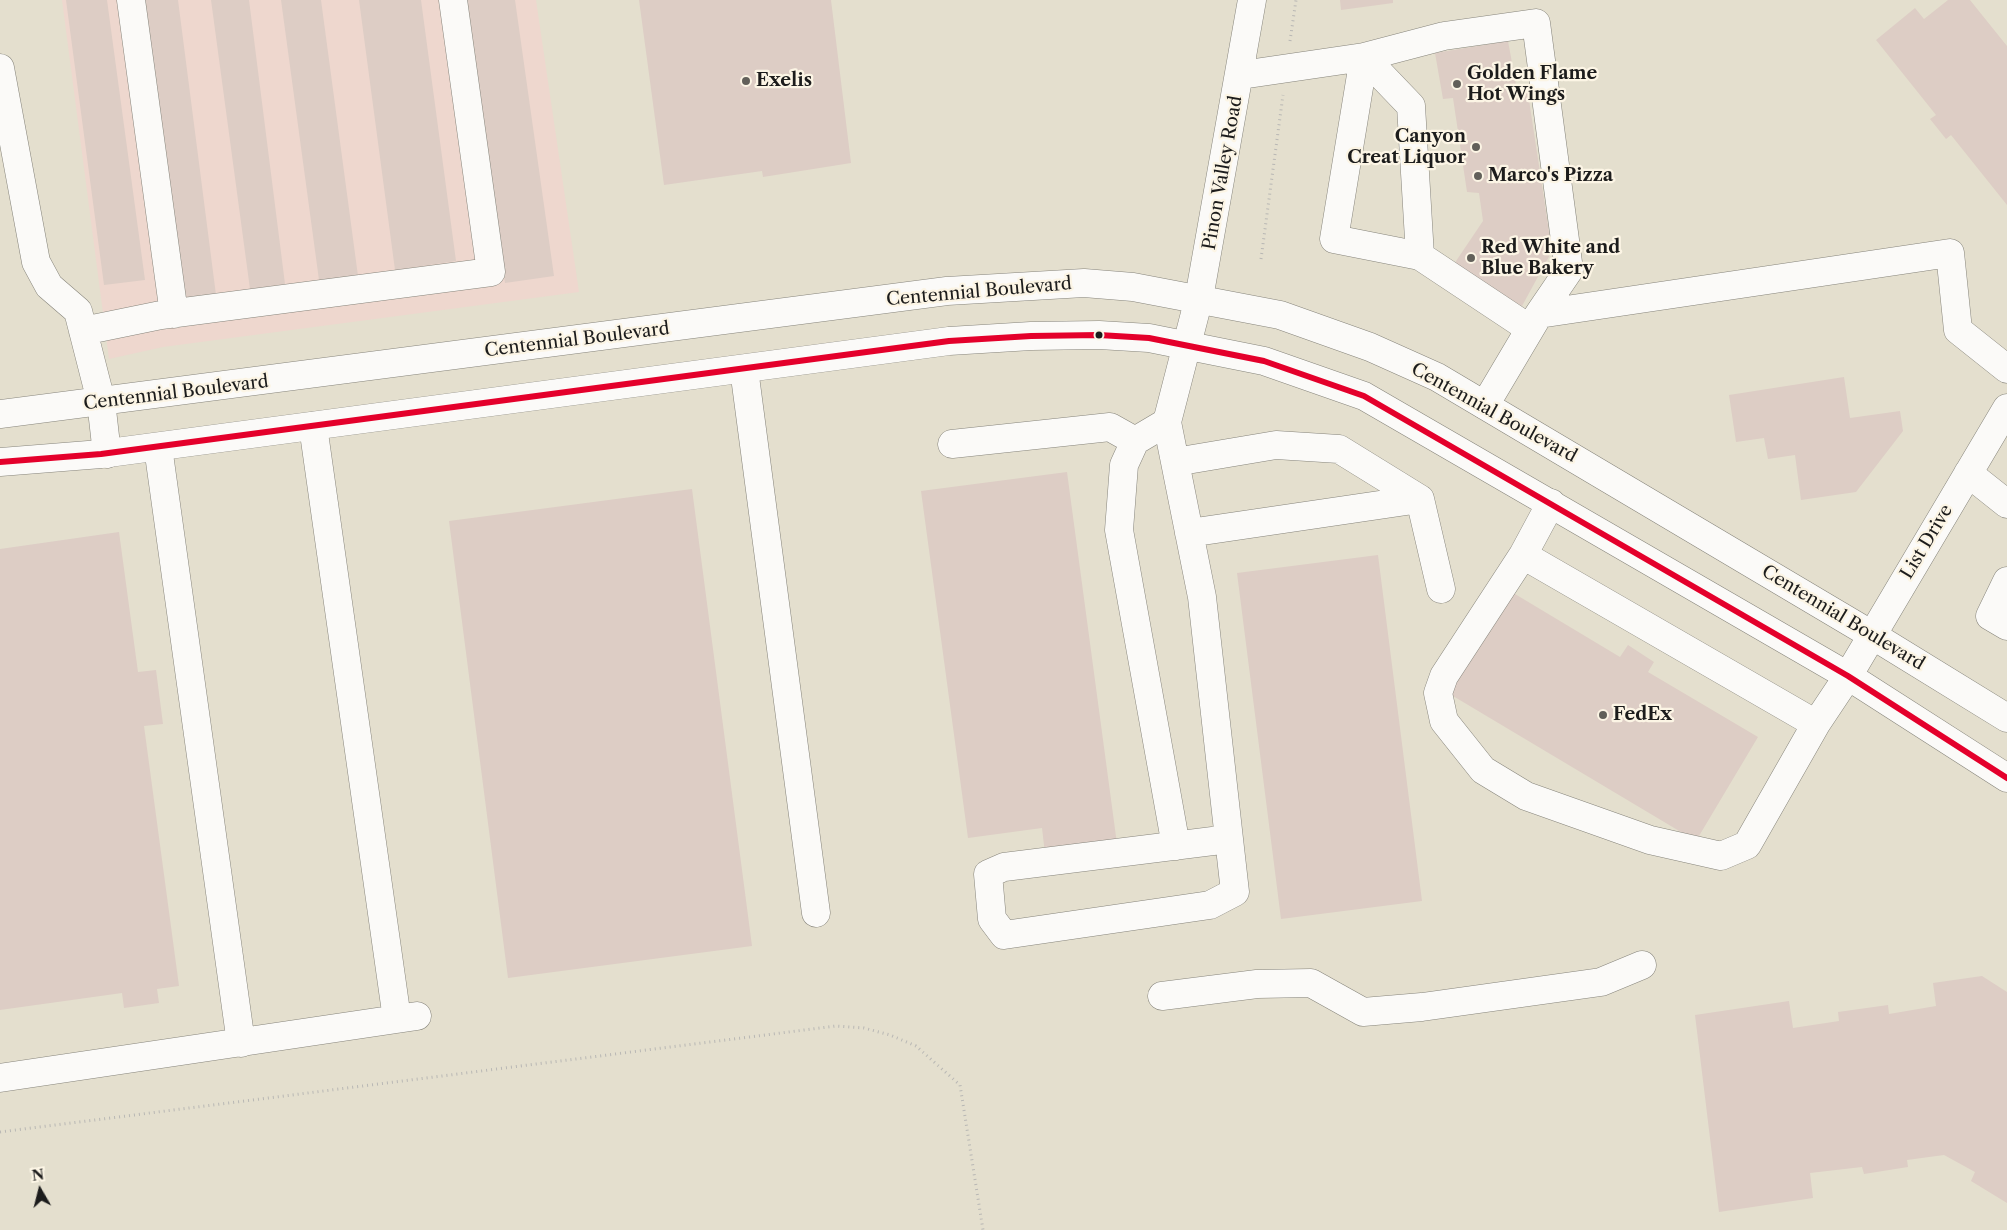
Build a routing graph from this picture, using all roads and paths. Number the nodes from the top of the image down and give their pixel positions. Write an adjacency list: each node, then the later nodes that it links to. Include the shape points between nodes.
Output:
1 (131, 0): 12 (main road)
2 (453, 0): 12 (main road, via 491,272)
3 (1252, 0): 8 (main road, Pinon Valley Road)
4 (1296, 0): 7 (path)
5 (1364, 57): 7 (main road); 9 (main road, via 1411,106); 9 (main road, via 1334,239); 13 (main road, via 1444,36 1536,22 1570,270)
6 (0, 68): 14 (main road, via 36,262 49,286 78,311)
7 (1286, 68): 8 (main road); 10 (path)
8 (1241, 75): 11 (main road, Pinon Valley Road)
9 (1420, 256): 13 (main road)
10 (1261, 259)
11 (1199, 298): 15 (main road, Pinon Valley Road); 18 (main road, Centennial Boulevard, via 1133,286 1084,283 946,291); 19 (main road, Centennial Boulevard, via 1280,315 1370,347 1437,377)
12 (174, 314): 14 (main road)
13 (1534, 321): 17 (main road, via 1950,253 1958,330); 19 (main road)
14 (83, 331): 18 (main road)
15 (1188, 345): 16 (main road, via 1099,335 1031,336 949,342); 22 (main road, Pinon Valley Road); 32 (main road, via 1264,360 1364,396)
16 (744, 369): 23 (main road); 46 (main road)
17 (2007, 370)
18 (101, 402): 21 (main road, Centennial Boulevard); 27 (main road)
19 (1485, 405): 39 (main road, Centennial Boulevard)
20 (2007, 408): 30 (main road, List Drive)
21 (0, 414)
22 (1167, 422): 24 (main road); 29 (main road)
23 (313, 426): 26 (main road); 49 (main road, via 407,1018)
24 (1134, 441): 25 (main road, via 1110,427); 45 (main road, via 1124,465 1119,530)
25 (952, 444)
26 (158, 447): 27 (main road); 49 (main road)
27 (107, 454): 28 (main road)
28 (0, 462)
29 (1175, 462): 31 (main road, via 1276,446 1339,449); 34 (main road)
30 (1968, 473): 33 (main road); 39 (main road, List Drive)
31 (1420, 499): 34 (main road); 37 (main road)
32 (1551, 503): 35 (main road, List Drive); 40 (main road)
33 (2007, 504)
34 (1189, 533): 44 (main road, via 1202,597)
35 (1523, 555): 42 (main road); 42 (main road, List Drive, via 1444,676 1438,693 1444,721 1483,770 1526,796 1650,840 1721,856 1747,845)
36 (2007, 581): 38 (main road, via 1990,616)
37 (1442, 589)
38 (2007, 626)
39 (1872, 635): 40 (main road, List Drive); 41 (main road, Centennial Boulevard)
40 (1848, 676): 42 (main road, List Drive); 43 (main road)
41 (2007, 718)
42 (1816, 724)
43 (2007, 778)
44 (1229, 839): 45 (main road); 45 (main road, via 1235,892 1210,905 1004,935 992,918 988,874 1004,866)
45 (1176, 846)
46 (816, 913)
47 (1642, 965): 48 (main road, via 1601,982 1364,1012 1311,983 1257,984)
48 (1162, 996)
49 (241, 1043): 50 (main road)
50 (0, 1078)
51 (0, 1132): 52 (path, via 836,1026 864,1028 916,1046 960,1085)
52 (983, 1230)

